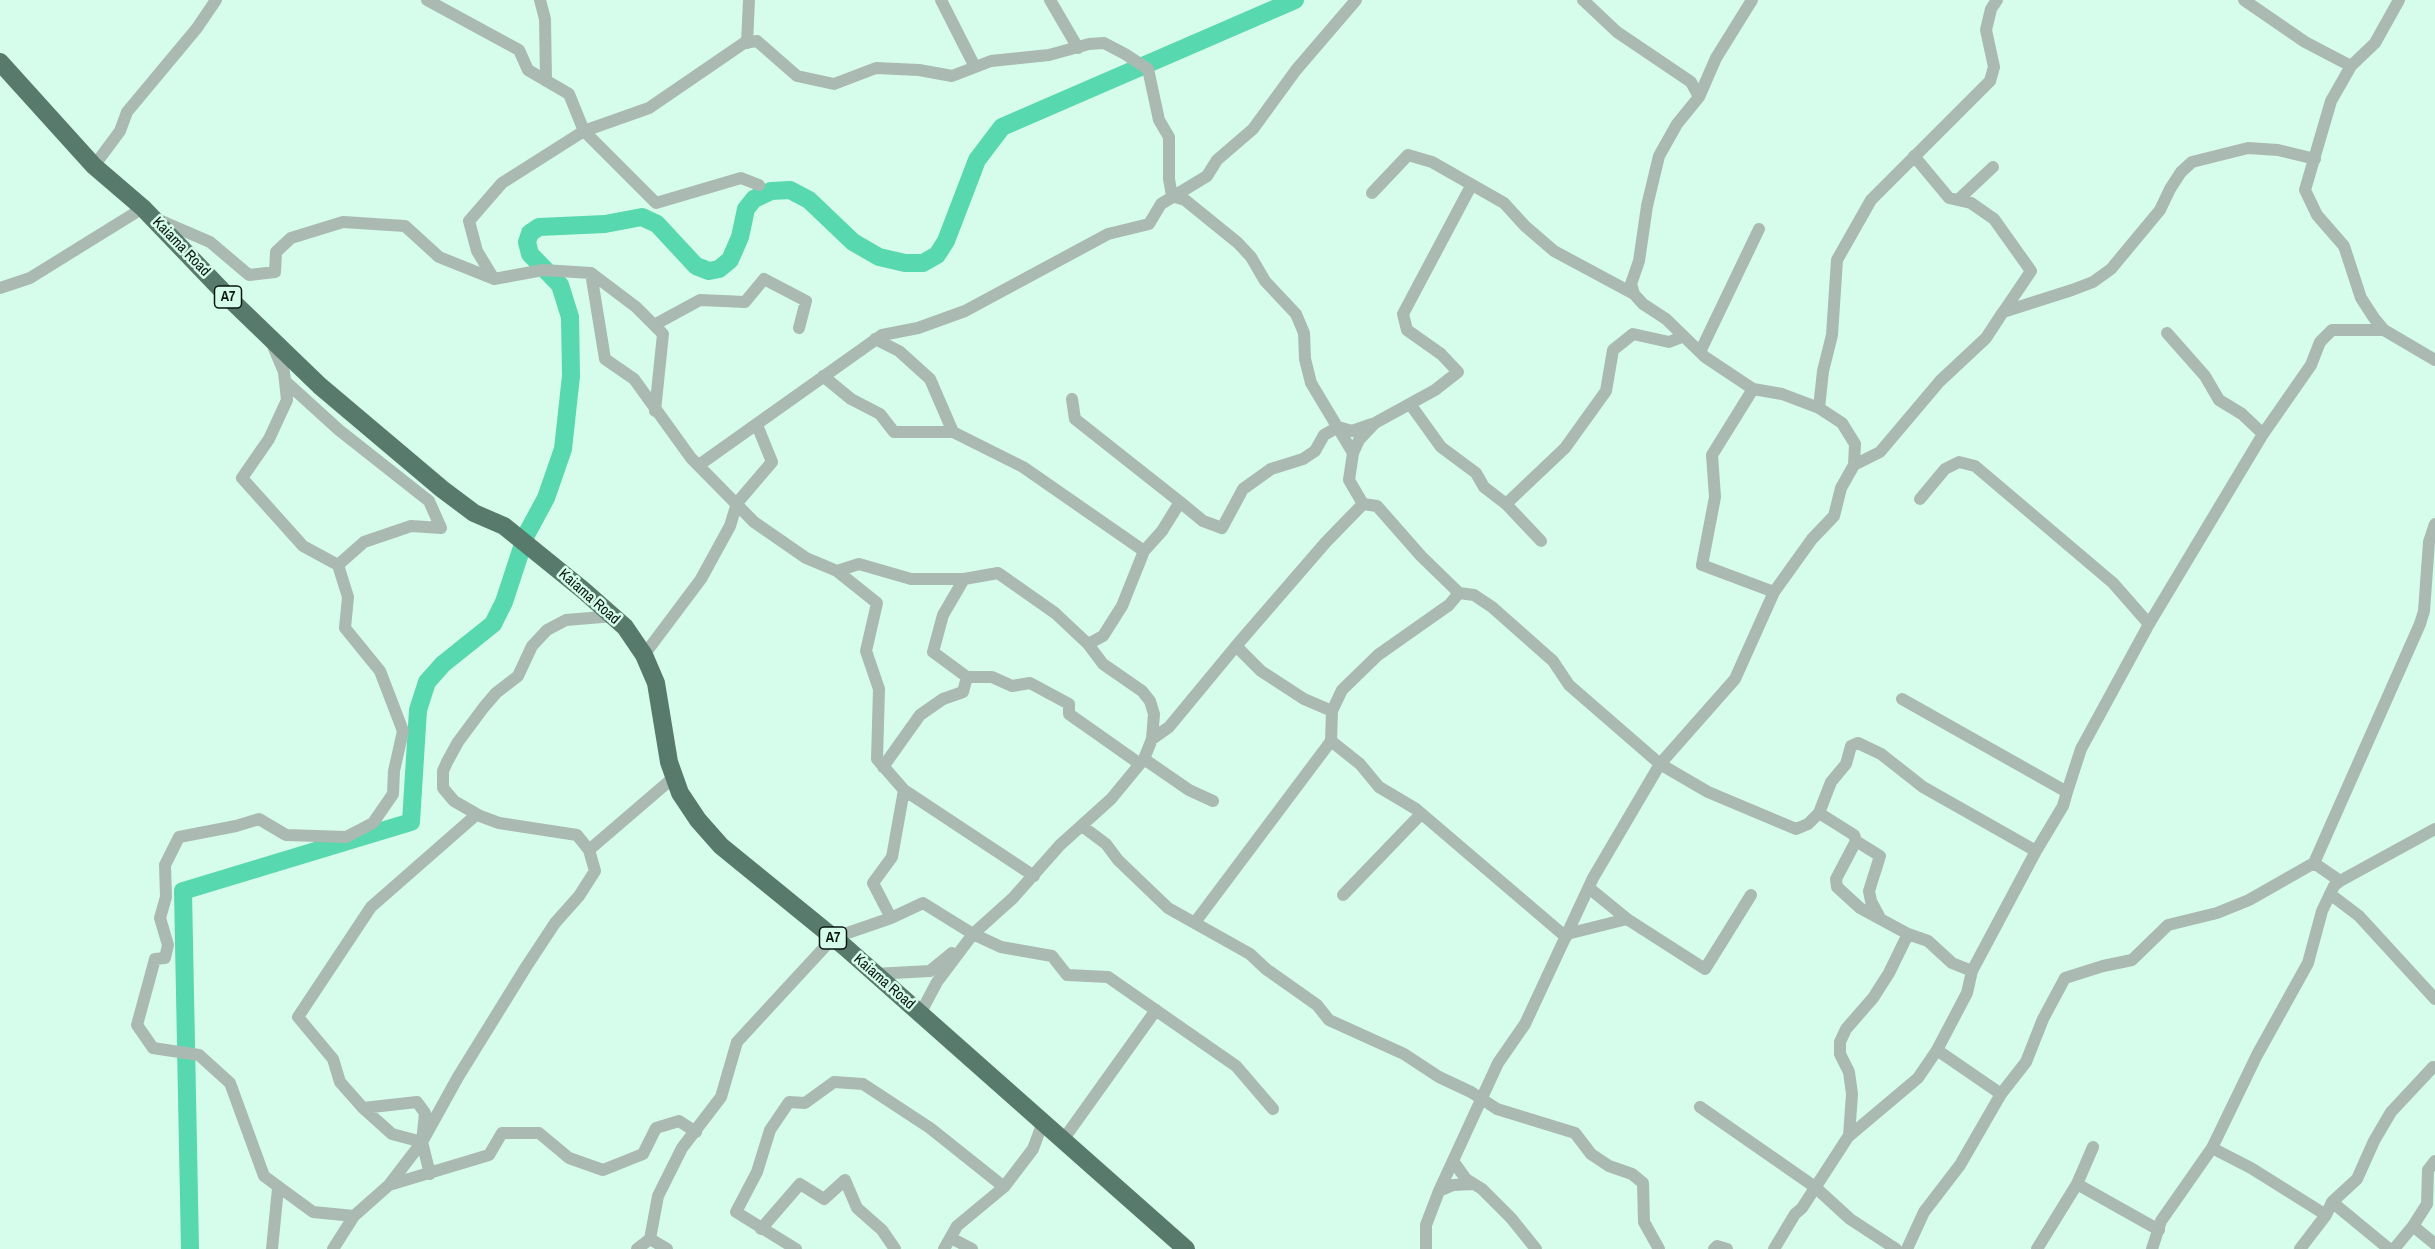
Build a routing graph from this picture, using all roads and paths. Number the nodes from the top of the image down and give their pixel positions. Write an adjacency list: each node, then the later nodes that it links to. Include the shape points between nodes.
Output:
1 (216, 0): 23 (street, via 127,112 120,131)
2 (427, 0): 18 (street, via 519,50 528,70)
3 (540, 0): 18 (street, via 545,19)
4 (748, 0): 13 (street)
5 (940, 0): 17 (street)
6 (1050, 0): 14 (street)
7 (1356, 0): 28 (street, via 1296,70 1253,129 1216,160 1207,176)
8 (1583, 0): 19 (street, via 1617,32 1691,82)
9 (1752, 0): 19 (street, via 1716,58)
10 (1997, 0): 21 (street, via 1986,30 1994,67 1990,81)
11 (2244, 0): 16 (street, via 2305,42)
12 (2399, 0): 16 (street, via 2375,43)
13 (747, 43): 17 (street, via 757,41 797,76 834,84 876,68 952,76); 20 (street, via 649,108)
14 (1078, 48): 17 (street); 28 (street, via 1104,43 1148,69 1159,120 1168,137)
15 (0, 62): 23 (highway, Kaiama Road / A7)
16 (2350, 66): 22 (street, via 2331,101)
17 (975, 67)
18 (546, 81): 20 (street, via 569,94)
19 (1699, 97): 35 (street, via 1677,124 1659,156 1631,284)
20 (584, 131): 25 (street, via 656,203 741,178); 33 (street, via 502,183 469,221 477,251)
21 (1914, 156): 29 (street, via 1949,198); 51 (street, via 1871,200 1837,260 1832,335)
22 (2315, 159): 36 (street, via 2248,148 2192,162 2181,172 2160,210 2111,269 2094,282); 39 (street, via 2305,190 2317,215 2344,246 2361,298)
23 (94, 166): 30 (highway, Kaiama Road / A7)
24 (1993, 167): 29 (street)
25 (759, 185)
26 (1471, 186): 27 (street, via 1432,162 1408,155); 35 (street, via 1504,203 1554,251); 50 (street, via 1403,314 1407,330 1441,354 1458,372)
27 (1372, 193)
28 (1172, 195): 43 (street, via 1161,204 1149,224 1108,234 965,311); 55 (street, via 1185,200 1238,243 1265,281 1296,314 1303,329 1309,378)
29 (1959, 198): 36 (street, via 1994,219 2031,271)
30 (147, 213): 33 (street, via 210,242 249,275 274,272 276,252 291,238 343,222 405,226 439,257); 34 (street, via 30,278); 41 (highway, Kaiama Road / A7)
31 (1759, 229): 44 (street)
32 (591, 273): 33 (street, via 543,270); 37 (street); 52 (street, via 605,360 634,379)
33 (494, 279)
34 (0, 288)
35 (1634, 294): 42 (street)
36 (2003, 312): 60 (street, via 1986,338 1941,381 1880,452)
37 (654, 325): 38 (street, via 700,300 745,302 764,279 806,301); 52 (street, via 663,334)
38 (799, 328)
39 (2385, 330): 45 (street); 57 (street, via 2332,330 2319,342 2311,365)
40 (2167, 333): 57 (street, via 2205,376 2219,400)
41 (270, 336): 47 (street); 74 (highway, Kaiama Road / A7, via 320,386 411,464 474,513 504,526)
42 (1682, 337): 44 (street); 65 (street, via 1669,342 1634,334 1613,350 1606,391 1565,448)
43 (875, 339): 46 (street); 56 (street, via 899,351 930,379)
44 (1700, 352): 48 (street)
45 (2435, 360)
46 (823, 376): 54 (street); 56 (street, via 851,399 880,414 894,432)
47 (285, 381): 69 (street, via 287,400 269,438 242,478 303,546); 69 (street, via 339,430 429,501 441,528 411,526 364,542)
48 (1753, 389): 51 (street, via 1782,394); 72 (street, via 1712,455 1715,497 1702,565)
49 (1072, 399): 62 (street, via 1074,418)
50 (1410, 404): 53 (street); 65 (street, via 1441,447 1476,473 1484,487)
51 (1819, 408): 60 (street, via 1842,423 1855,444)
52 (655, 411): 59 (street)
53 (1375, 423): 55 (street, via 1352,431); 58 (street)
54 (757, 425): 59 (street); 63 (street, via 772,462)
55 (1338, 427): 58 (street); 62 (street, via 1324,435 1315,451 1303,459 1271,469 1243,489 1222,528 1203,521)
56 (953, 432): 68 (street, via 1023,467)
57 (2263, 434): 75 (street)
58 (1353, 453): 64 (street, via 1349,480)
59 (699, 465): 63 (street)
60 (1854, 465): 72 (street, via 1841,488 1834,516 1812,539)
61 (1920, 500): 75 (street, via 1945,469 1959,462 1975,466 2113,583)
62 (1180, 502): 68 (street, via 1162,531)
63 (737, 503): 70 (street, via 754,522 806,558); 78 (street, via 730,526 700,579)
64 (1362, 504): 73 (street, via 1377,506); 77 (street)
65 (1506, 504): 67 (street)
66 (2435, 524): 99 (street, via 2429,542 2420,624)
67 (1540, 541)
68 (1143, 551): 76 (street, via 1122,606 1103,636)
69 (338, 565): 141 (street, via 348,597 345,628 380,671 403,730 393,794 374,823 346,837 286,835 258,819 180,837 165,865 166,897 160,918 168,945 165,958 155,958 137,1025 153,1047 199,1055 230,1083 264,1176)
70 (837, 571): 71 (street, via 859,564 911,579); 86 (street, via 877,603 866,651 879,689 877,759)
71 (964, 579): 76 (street, via 998,573 1049,608); 79 (street, via 943,615 933,652)
72 (1774, 592): 85 (street, via 1734,679)
73 (1459, 593): 81 (street, via 1449,605 1372,661 1342,690); 85 (street, via 1474,595 1492,607 1553,661 1569,685)
74 (614, 616): 78 (highway, Kaiama Road / A7); 93 (street, via 566,620 548,630 532,646 518,676 496,693 458,742 443,771 443,788 454,801)
75 (2149, 624): 89 (street, via 2081,749)
76 (1088, 644): 82 (street, via 1103,664 1150,701 1154,714)
77 (1236, 646): 81 (street, via 1261,671 1304,699); 82 (street, via 1169,728)
78 (644, 655): 87 (highway, Kaiama Road / A7, via 660,700)
79 (967, 677): 84 (street, via 992,677 1012,686 1030,683 1068,704 1068,714); 86 (street, via 963,692 943,699 920,715)
80 (1902, 699): 89 (street)
81 (1332, 711): 83 (street)
82 (1152, 739): 84 (street)
83 (1331, 741): 92 (street, via 1360,764 1379,787); 109 (street)
84 (1142, 761): 90 (street); 94 (street)
85 (1660, 764): 91 (street, via 1708,792 1796,829); 102 (street)
86 (883, 767): 88 (street)
87 (674, 777): 97 (street); 113 (highway, Kaiama Road / A7, via 687,805 721,846)
88 (904, 790): 100 (street); 107 (street, via 892,857 873,883)
89 (2067, 792): 98 (street)
90 (1213, 801)
91 (1819, 813): 96 (street, via 1854,835); 98 (street, via 1831,782 1846,764 1851,746 1858,743 1881,754 1923,787)
92 (1421, 814): 105 (street); 112 (street)
93 (476, 815): 97 (street, via 515,827 577,835); 124 (street, via 371,907 298,1017 333,1059 340,1082)
94 (1082, 826): 100 (street); 109 (street, via 1106,844 1168,908)
95 (2435, 829): 101 (street)
96 (1856, 841): 106 (street, via 1880,856 1869,891); 106 (street, via 1836,879 1837,887 1860,908)
97 (589, 850): 130 (street, via 595,871 521,975)
98 (2036, 851): 114 (street)
99 (2314, 863): 101 (street); 121 (street, via 2249,900 2208,916 2169,925 2132,960 2065,978 2026,1062)
100 (1034, 876): 110 (street)
101 (2340, 880): 103 (street)
102 (1589, 888): 108 (street); 112 (street)
103 (2330, 894): 116 (street, via 2359,916); 132 (street, via 2308,963 2257,1054)
104 (1751, 895): 108 (street, via 1705,969)
105 (1343, 896)
106 (1879, 916): 111 (street)
107 (891, 918): 110 (street, via 923,903); 113 (street)
108 (1627, 919): 112 (street)
109 (1196, 921): 122 (street, via 1250,954 1317,1005 1329,1020 1404,1054)
110 (973, 934): 115 (street, via 930,972); 117 (street, via 1001,947 1052,956 1067,975 1108,977); 118 (street, via 948,966)
111 (1908, 934): 114 (street, via 1928,941 1952,963); 128 (street, via 1889,973 1840,1042 1852,1094)
112 (1567, 935): 122 (street, via 1525,1024 1498,1063)
113 (833, 938): 115 (highway, Kaiama Road / A7); 127 (street, via 737,1042 721,1097)
114 (1972, 971): 119 (street, via 1967,993)
115 (874, 974): 118 (highway, Kaiama Road / A7)
116 (2435, 999)
117 (1156, 1010): 125 (street, via 1236,1066); 129 (street)
118 (920, 1014): 126 (highway, Kaiama Road / A7)
119 (1937, 1050): 121 (street); 128 (street, via 1918,1078)
120 (2433, 1067): 143 (street, via 2391,1112 2357,1179)
121 (2001, 1094): 167 (street, via 1960,1165 1924,1212)
122 (1482, 1100): 133 (street); 162 (street, via 1503,1112 1575,1133 1591,1154 1632,1174 1643,1184 1644,1222)
123 (1700, 1107): 140 (street)
124 (363, 1108): 130 (street, via 392,1134); 130 (street, via 417,1102 424,1113)
125 (1273, 1109)
126 (1043, 1122): 129 (highway, Kaiama Road / A7); 139 (street, via 1033,1149)
127 (696, 1132): 135 (street, via 679,1121 656,1128 643,1154 603,1170 569,1158 539,1133 502,1133 489,1155); 149 (street, via 682,1148 658,1196)
128 (1848, 1137): 140 (street)
129 (1064, 1140): 159 (highway, Kaiama Road / A7)
130 (422, 1142): 135 (street); 138 (street)
131 (2094, 1147): 137 (street)
132 (2212, 1148): 144 (street); 148 (street, via 2165,1214)
133 (1453, 1161): 136 (street); 142 (street)
134 (2435, 1161): 146 (street, via 2428,1170 2427,1204)
135 (430, 1174): 138 (street)
136 (1473, 1184): 142 (street, via 1453,1185); 161 (street, via 1497,1203)
137 (2078, 1184): 148 (street); 168 (street)
138 (389, 1185): 145 (street)
139 (1004, 1187): 147 (street, via 930,1128 862,1084 834,1082 805,1102 789,1102 770,1130 757,1172 736,1212); 150 (street, via 957,1226)
140 (1815, 1187): 165 (street); 166 (street, via 1850,1218)
141 (278, 1188): 145 (street, via 313,1212); 152 (street)
142 (1439, 1191): 160 (street, via 1426,1225)
143 (2332, 1202): 144 (street); 171 (street)
144 (2326, 1215): 170 (street)
145 (354, 1216): 153 (street)
146 (2413, 1226): 151 (street); 171 (street)
147 (762, 1229): 156 (street); 157 (street, via 800,1184 824,1199 845,1180 857,1208 882,1230)
148 (2159, 1230): 169 (street)
149 (650, 1239): 154 (street); 155 (street)
150 (947, 1243): 158 (street)
151 (2435, 1244)
152 (272, 1249)
153 (333, 1249)
154 (637, 1249)
155 (667, 1249)
156 (796, 1249)
157 (895, 1249)
158 (972, 1249)
159 (1186, 1249)
160 (1425, 1249)
161 (1536, 1249)
162 (1659, 1249)
163 (1714, 1249): 164 (street)
164 (1727, 1249)
165 (1774, 1249)
166 (1896, 1249)
167 (1907, 1249)
168 (2037, 1249)
169 (2152, 1249)
170 (2300, 1249)
171 (2391, 1249)

